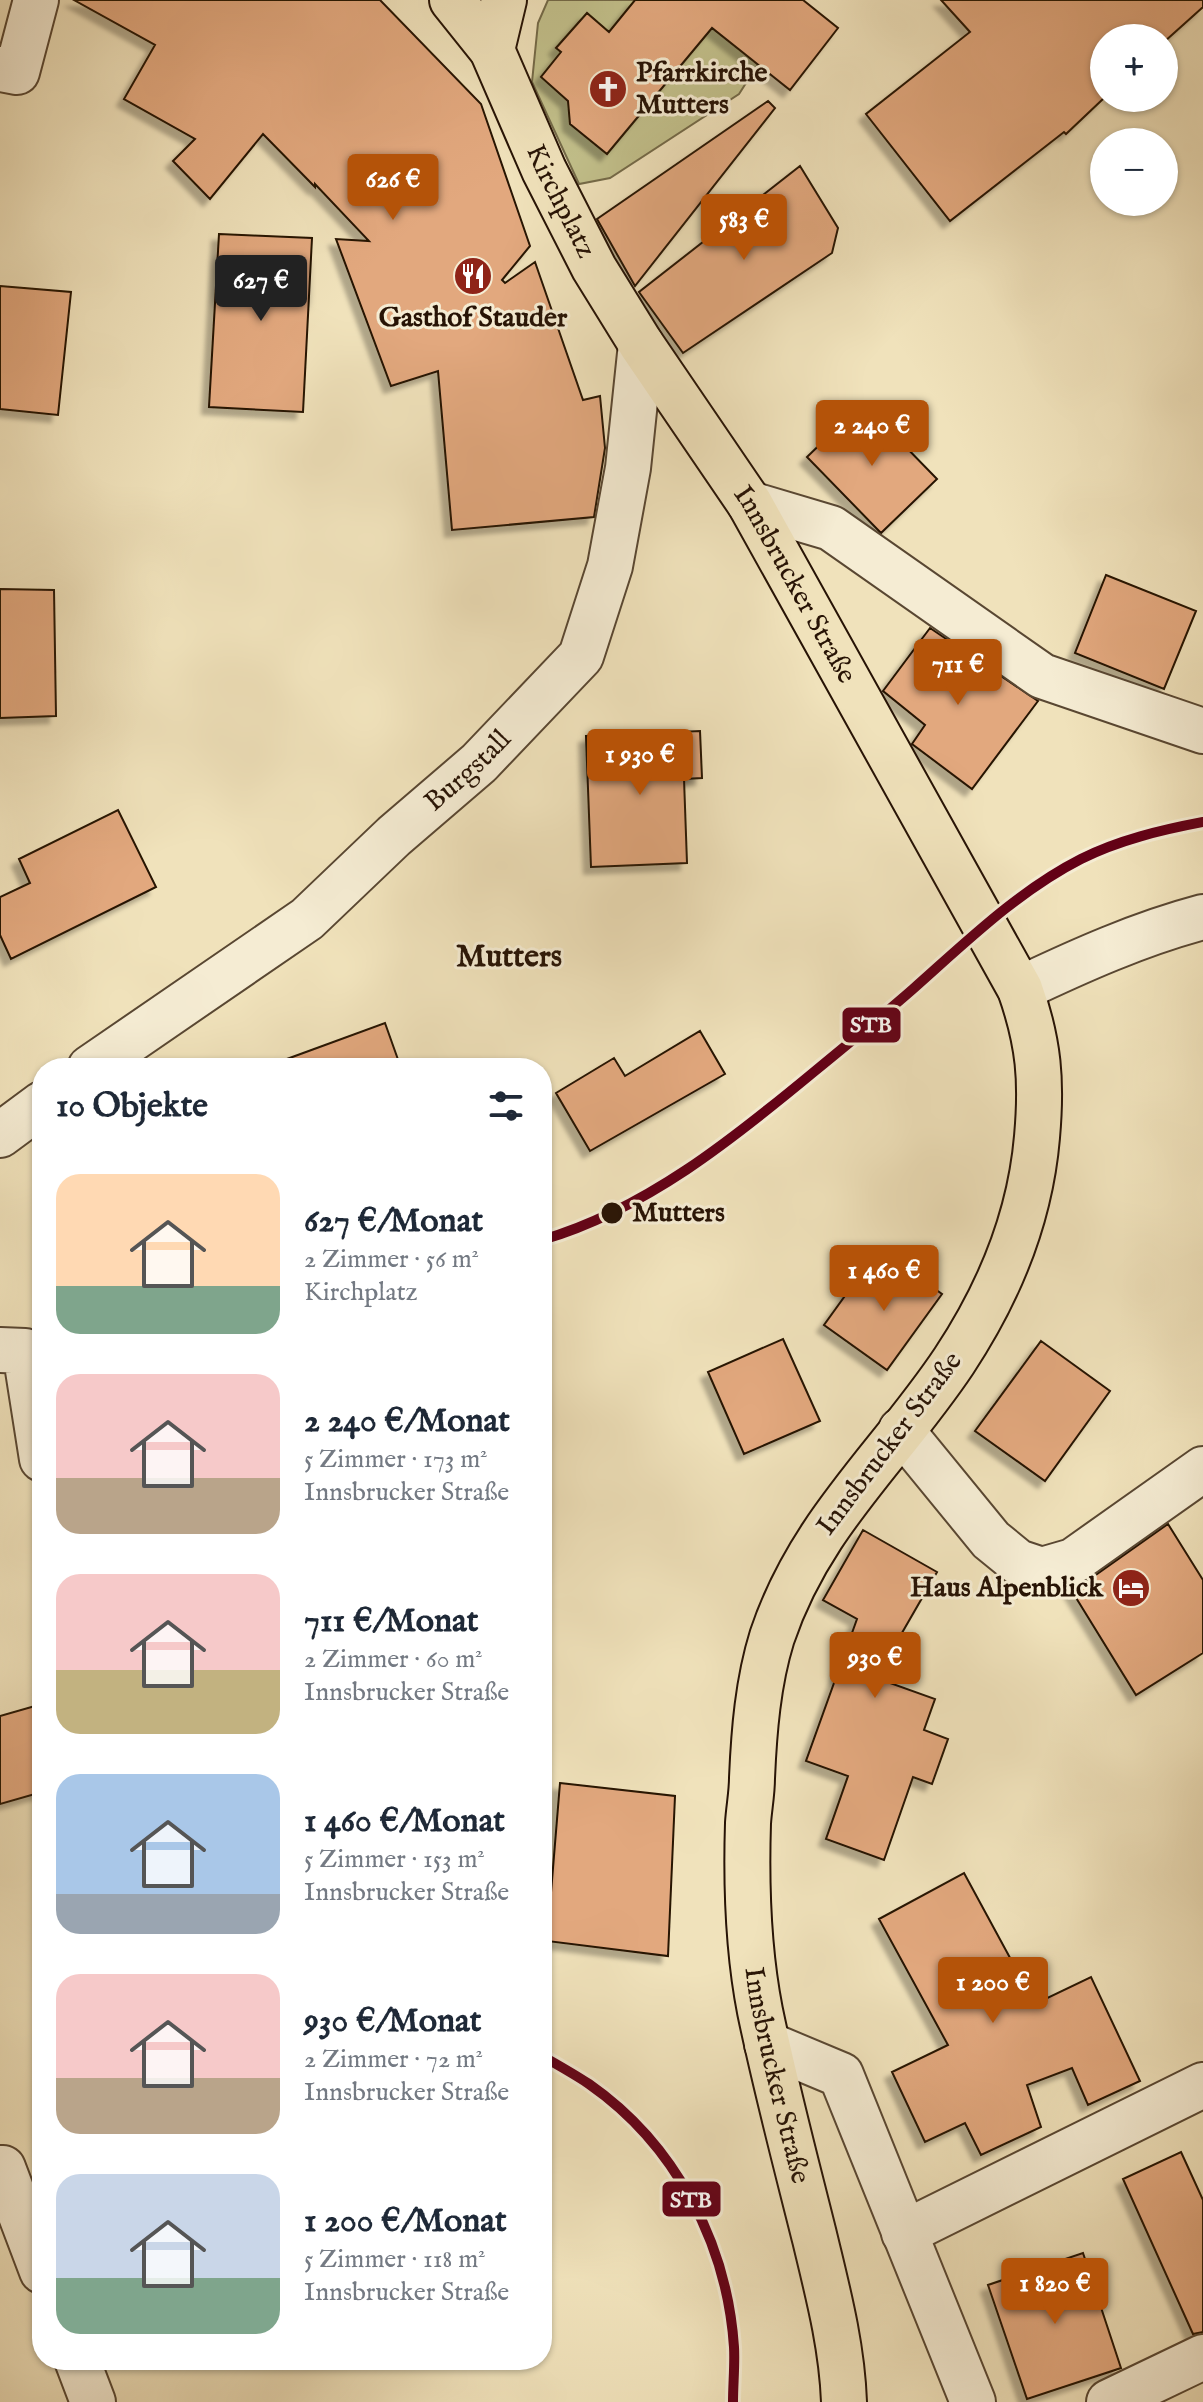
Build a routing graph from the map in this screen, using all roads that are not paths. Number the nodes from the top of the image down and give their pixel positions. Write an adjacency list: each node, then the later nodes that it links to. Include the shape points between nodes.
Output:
1 (36, 0): 5 (street, via 17,72)
2 (452, 0): 4 (main road, Kirchplatz)
3 (504, 0): 4 (main road)
4 (492, 50): 6 (main road, Kirchplatz, via 567,218)
5 (0, 69)
6 (641, 344): 7 (main road, Innsbrucker Straße); 11 (street, Burgstall, via 628,468 610,566 581,656 479,763 307,919)
7 (750, 504): 8 (street, via 831,528 1042,676); 10 (main road, Innsbrucker Straße)
8 (1203, 731)
9 (1203, 917): 10 (street, via 1139,937)
10 (1020, 989): 16 (main road, Innsbrucker Straße, via 1039,1065 1034,1164 1024,1214 981,1317)
11 (105, 1058)
12 (32, 1111): 13 (street)
13 (0, 1135)
14 (0, 1350): 15 (street, via 25,1351)
15 (32, 1395)
16 (901, 1430): 17 (street, via 991,1540 1018,1562 1042,1570 1073,1561); 18 (main road, Innsbrucker Straße, via 804,1562 771,1642 752,1748 747,1860 754,1974)
17 (1203, 1469)
18 (767, 2044): 21 (street, via 841,2075); 26 (main road, Innsbrucker Straße, via 834,2316)
19 (1203, 2085): 21 (street)
20 (0, 2168): 22 (street)
21 (904, 2233): 27 (street)
22 (32, 2245)
23 (1203, 2357): 28 (street)
24 (81, 2370): 25 (street)
25 (93, 2402)
26 (844, 2402)
27 (973, 2402)
28 (1109, 2402)

